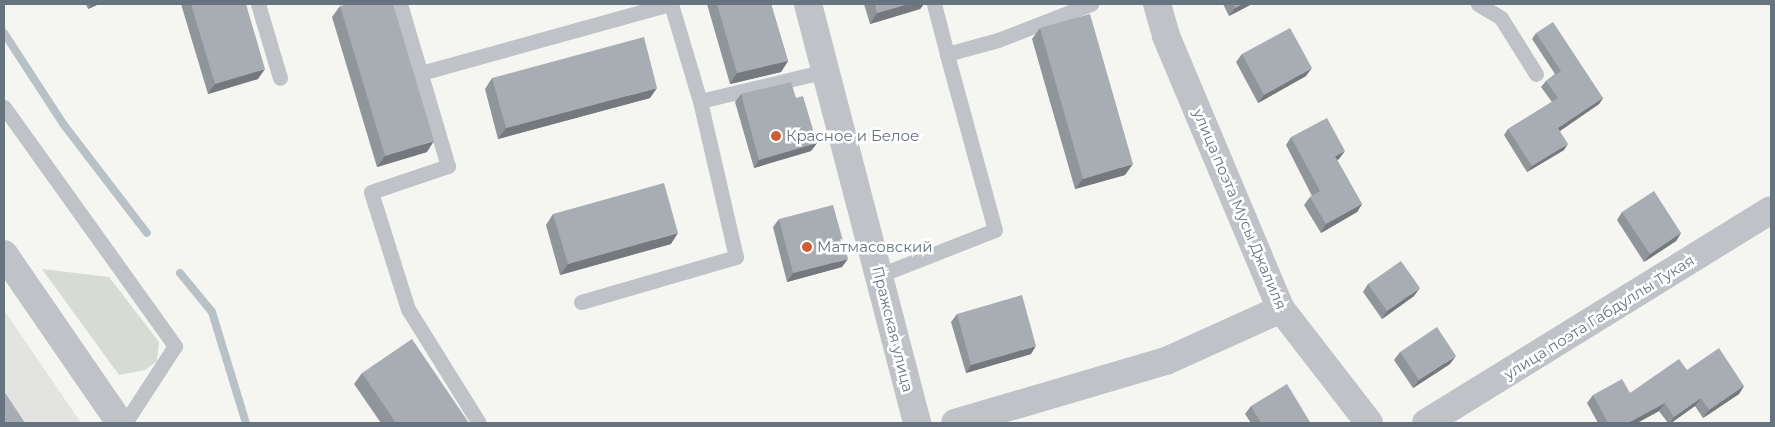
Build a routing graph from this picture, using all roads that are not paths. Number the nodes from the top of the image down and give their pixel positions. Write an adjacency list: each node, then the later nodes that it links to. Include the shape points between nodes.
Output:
1 (258, 4): 13 (lane)
2 (400, 4): 11 (lane)
3 (671, 4): 11 (lane); 14 (lane)
4 (808, 4): 10 (street, Пражская улица)
5 (934, 4): 9 (lane)
6 (1092, 4): 9 (lane, via 998,40)
7 (1157, 4): 20 (street, улица поэта Мусы Джалиля, via 1166,36)
8 (1478, 4): 12 (lane, via 1501,18)
9 (947, 54): 18 (lane, via 995,230)
10 (826, 71): 14 (lane); 18 (street, Пражская улица)
11 (421, 73): 23 (lane, via 448,166 371,192 408,309)
12 (1536, 74)
13 (280, 78)
14 (700, 101): 19 (lane, via 736,257)
15 (4, 107): 22 (lane, via 175,346)
16 (1771, 210): 27 (street, улица поэта Габдуллы Тукая)
17 (7, 267): 21 (street)
18 (880, 275): 24 (street, Пражская улица)
19 (581, 302)
20 (1281, 308): 25 (street, via 1166,361); 26 (street, улица поэта Мусы Джалиля)
21 (120, 423)
22 (125, 423)
23 (478, 423)
24 (916, 423)
25 (955, 423)
26 (1369, 423)
27 (1426, 423)

